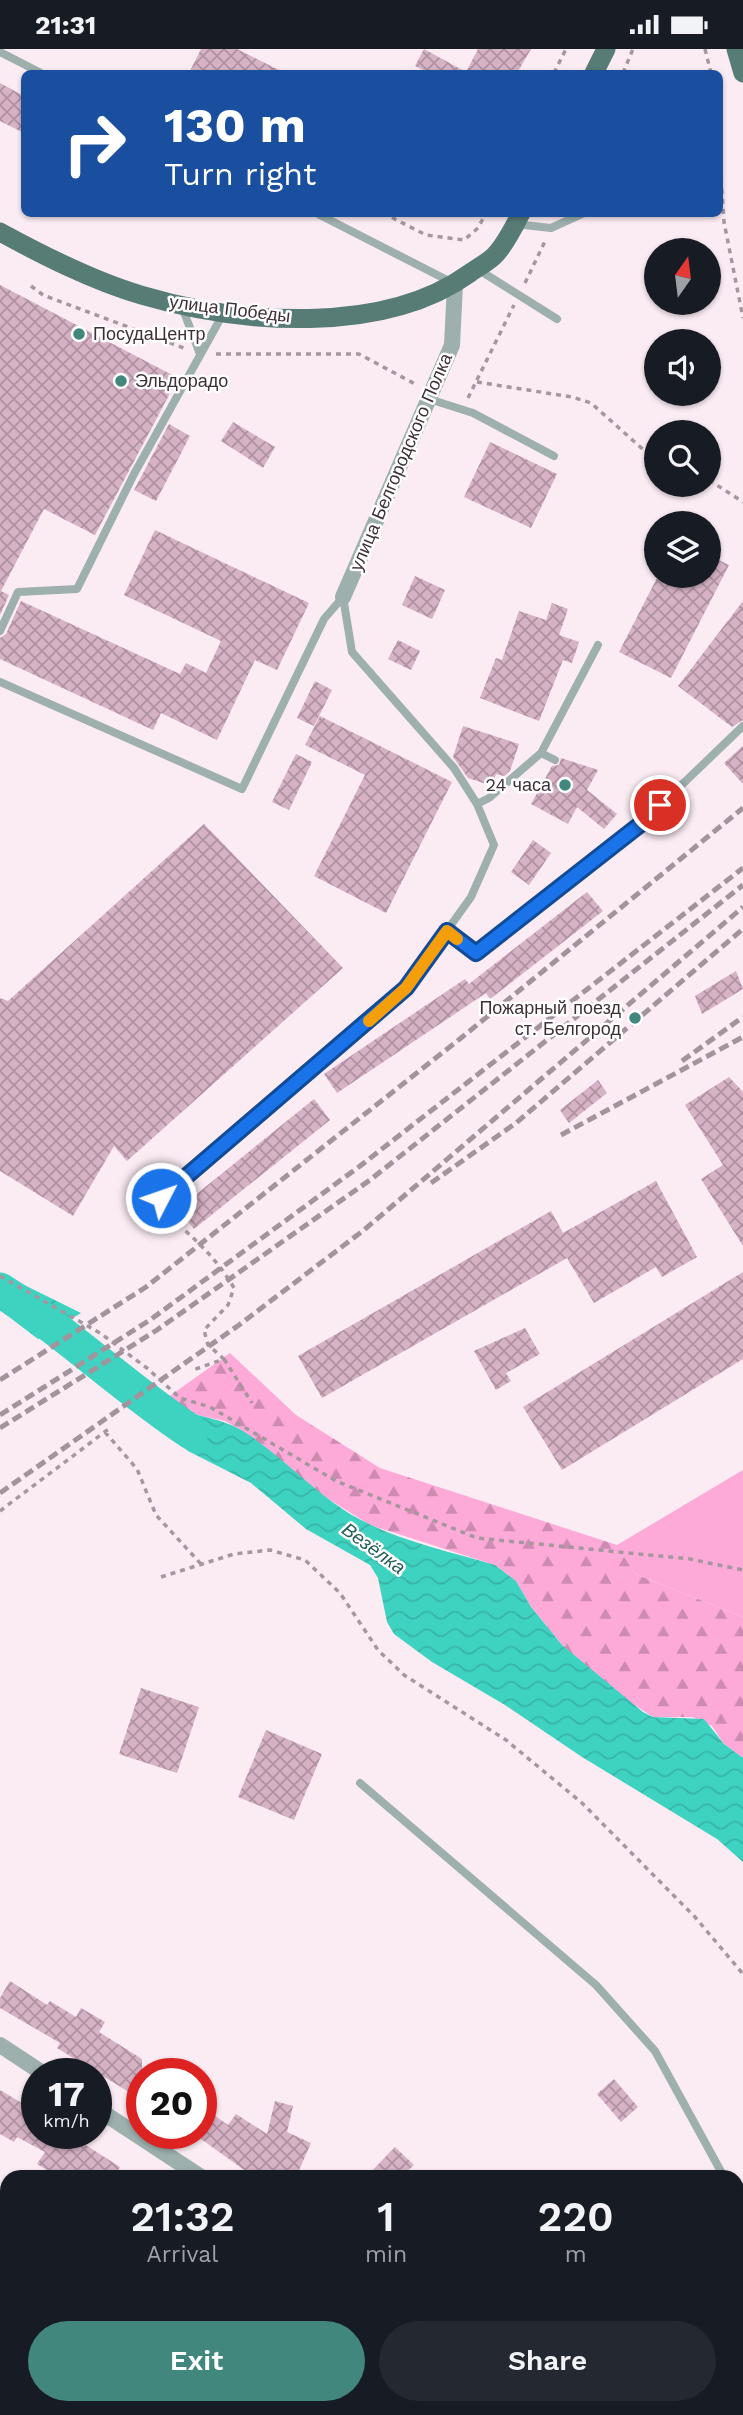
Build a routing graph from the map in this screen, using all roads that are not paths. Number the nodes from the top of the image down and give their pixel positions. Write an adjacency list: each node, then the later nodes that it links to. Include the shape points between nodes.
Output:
1 (606, 49): 5 (main road)
2 (736, 49): 6 (main road)
3 (0, 52): 4 (lane)
4 (35, 70)
5 (596, 70)
6 (743, 73)
7 (324, 217): 12 (lane)
8 (575, 217): 9 (lane, via 551,228)
9 (518, 219): 11 (main road, улица Победы, via 495,255)
10 (0, 232): 13 (main road, улица Победы, via 139,294)
11 (476, 269): 12 (main road, улица Победы); 15 (lane)
12 (455, 284): 14 (main road, улица Победы, via 353,317); 17 (street, улица Белгородского Полка, via 452,345)
13 (181, 305): 14 (main road, улица Победы); 16 (lane)
14 (225, 311): 16 (lane)
15 (557, 319)
16 (200, 353): 20 (lane, via 78,589 18,592)
17 (429, 399): 18 (lane, via 472,413); 19 (street, улица Белгородского Полка)
18 (554, 456)
19 (343, 597): 22 (lane, via 324,619 242,789); 26 (lane, via 352,652 454,768)
20 (0, 631)
21 (598, 645): 24 (lane)
22 (0, 682)
23 (743, 726): 27 (lane, via 642,823 476,953)
24 (541, 753): 25 (lane); 26 (lane)
25 (555, 760)
26 (477, 804): 27 (lane, via 494,845 471,897)
27 (447, 931): 28 (lane, via 406,988)
28 (161, 1198)
29 (360, 1783): 34 (lane, via 596,1985 655,2051)
30 (0, 2045): 31 (street)
31 (21, 2059)
32 (112, 2119): 33 (street)
33 (190, 2170)
34 (720, 2170)

